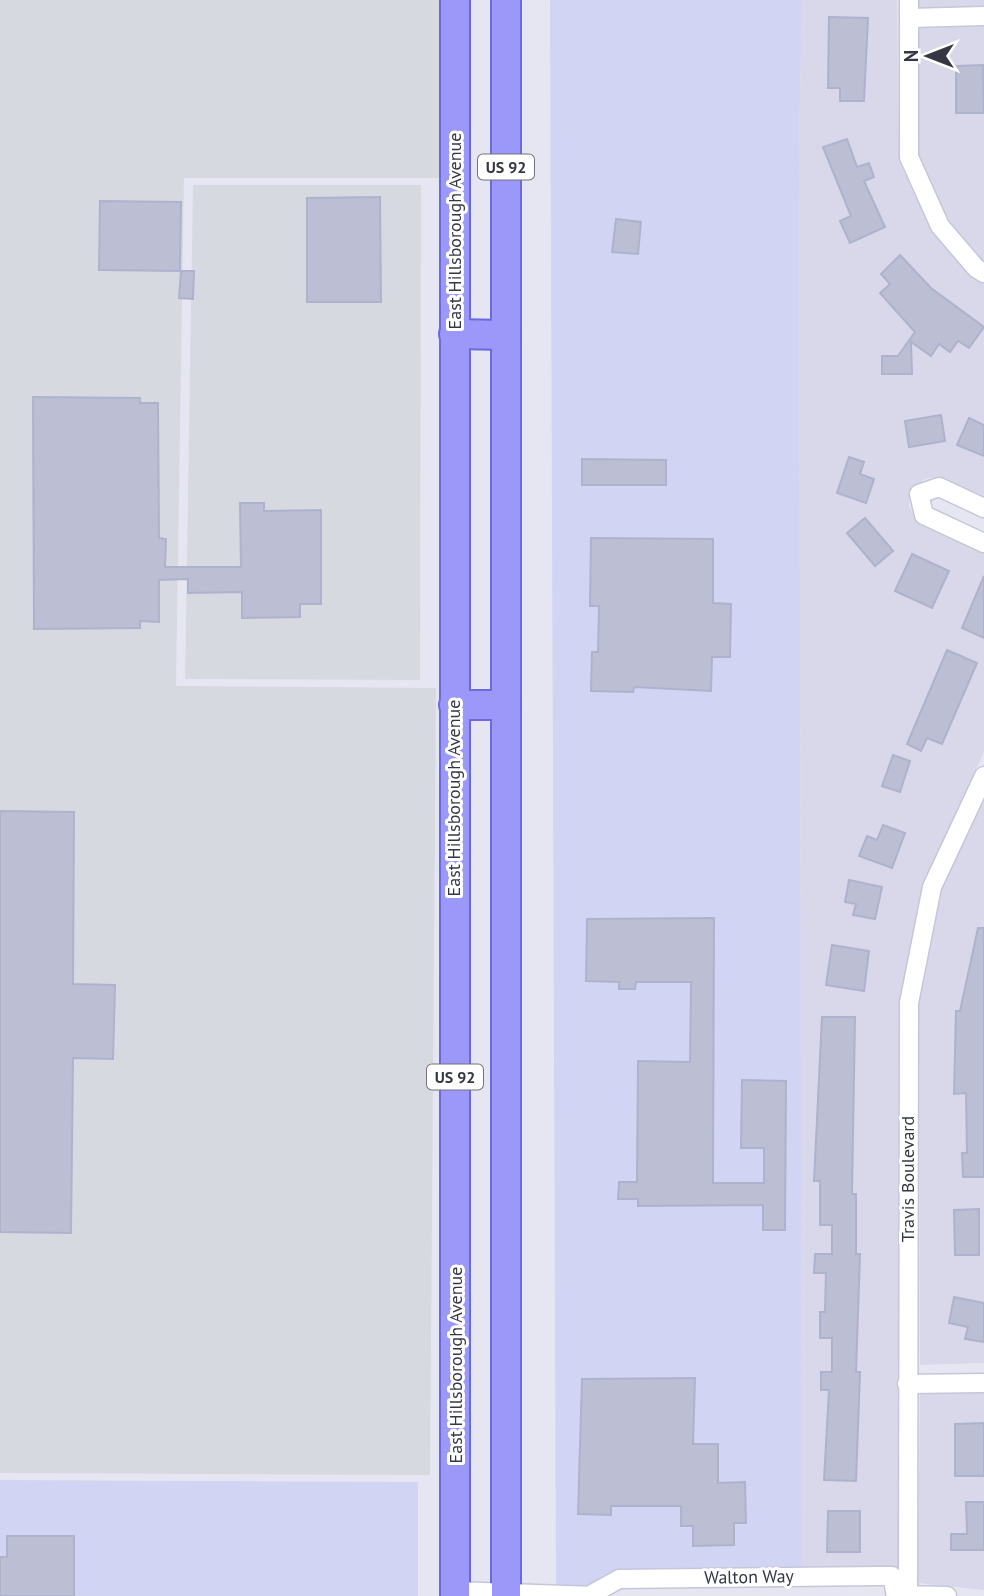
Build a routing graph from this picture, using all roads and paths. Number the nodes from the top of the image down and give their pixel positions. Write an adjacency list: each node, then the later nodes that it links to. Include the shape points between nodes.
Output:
1 (455, 0): 6 (main road, East Hillsborough Avenue / US 92)
2 (506, 0): 7 (main road, US 92)
3 (909, 9): 4 (street); 5 (street, via 909,157 940,226)
4 (984, 16)
5 (984, 273)
6 (454, 334): 7 (main road); 10 (main road, East Hillsborough Avenue / US 92)
7 (506, 335): 11 (main road, US 92)
8 (984, 508): 9 (street, via 939,487 919,494 924,515)
9 (984, 543)
10 (454, 705): 11 (main road); 15 (main road, East Hillsborough Avenue / US 92)
11 (506, 705): 16 (main road, US 92)
12 (984, 776): 14 (street, Travis Boulevard, via 932,887 909,1003)
13 (984, 1383): 14 (street)
14 (907, 1384): 18 (street, Travis Boulevard)
15 (455, 1593): 16 (street, Walton Way)
16 (506, 1595): 17 (street, Walton Way)
17 (594, 1595): 18 (street, Walton Way, via 618,1579 892,1576)
18 (902, 1595): 19 (street)
19 (947, 1596)

